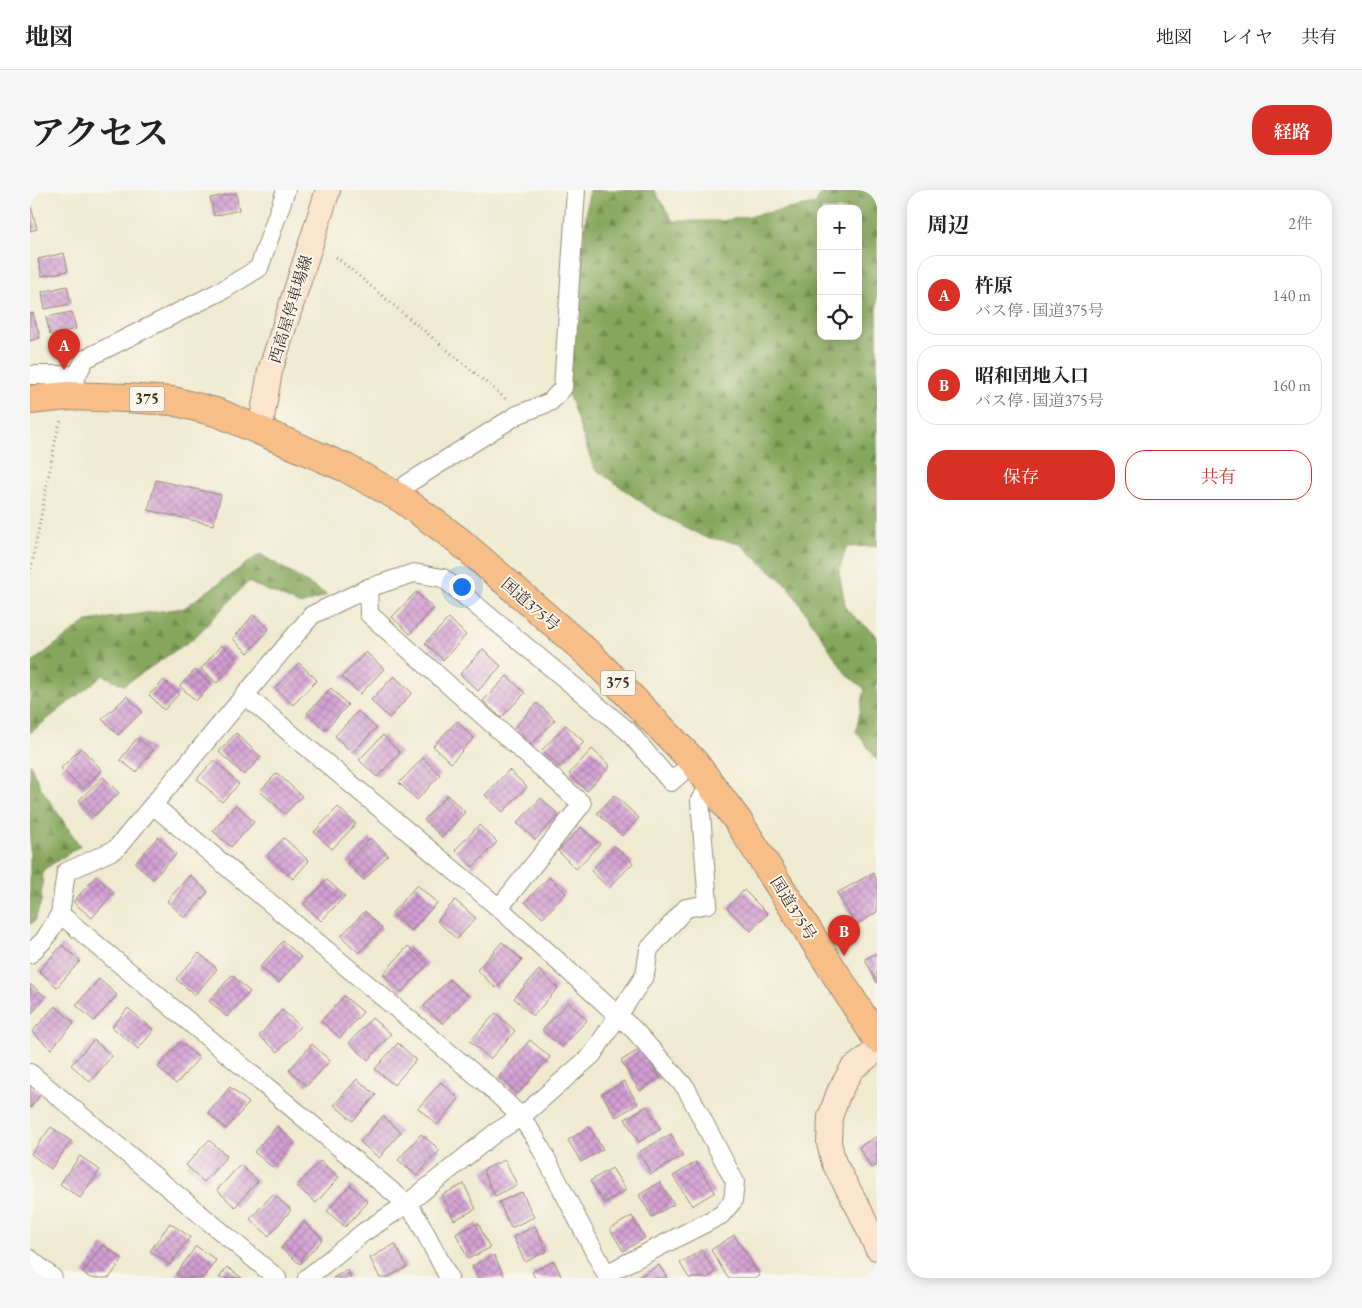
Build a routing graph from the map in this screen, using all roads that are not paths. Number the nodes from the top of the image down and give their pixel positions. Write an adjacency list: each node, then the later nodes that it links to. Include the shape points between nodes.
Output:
1 (286, 190): 5 (street, via 259,268 224,290 85,359)
2 (328, 190): 7 (main road, 西高屋停車場線, via 270,371)
3 (576, 190): 8 (street, via 563,388 550,402 517,415 408,484)
4 (30, 375): 5 (street)
5 (72, 385): 6 (highway, 国道375号 / 375); 7 (highway, 国道375号 / 375, via 126,398 173,401 219,413)
6 (30, 400)
7 (260, 430): 8 (highway, 国道375号 / 375, via 346,468)
8 (402, 499): 11 (highway, 国道375号 / 375, via 458,540 590,655)
9 (368, 588): 10 (street, via 312,615); 11 (street, via 414,573 444,578 628,731 671,782); 14 (street, via 368,614 582,804)
10 (246, 696): 13 (street); 14 (street)
11 (694, 762): 12 (highway, 国道375号 / 375)
12 (711, 785): 17 (street, via 700,800 708,904 686,908 650,949 645,975); 18 (highway, 国道375号 / 375, via 738,821)
13 (153, 805): 15 (street, via 116,849 66,872); 21 (street, via 489,1086)
14 (499, 908): 17 (street)
15 (60, 914): 16 (street, via 45,939); 22 (street)
16 (30, 954)
17 (619, 1016): 21 (street, via 592,1055); 25 (street, via 686,1088 735,1182 733,1201 721,1215)
18 (877, 1039)
19 (877, 1050): 23 (main road, via 852,1070 839,1092 830,1117 829,1143 834,1163)
20 (30, 1073): 27 (street)
21 (521, 1117): 22 (street, via 495,1133); 25 (street, via 536,1139)
22 (406, 1204): 28 (street, via 364,1232); 29 (street, via 418,1219)
23 (877, 1248)
24 (30, 1259): 26 (street)
25 (607, 1276)
26 (53, 1278)
27 (276, 1278)
28 (307, 1278)
29 (449, 1278)

